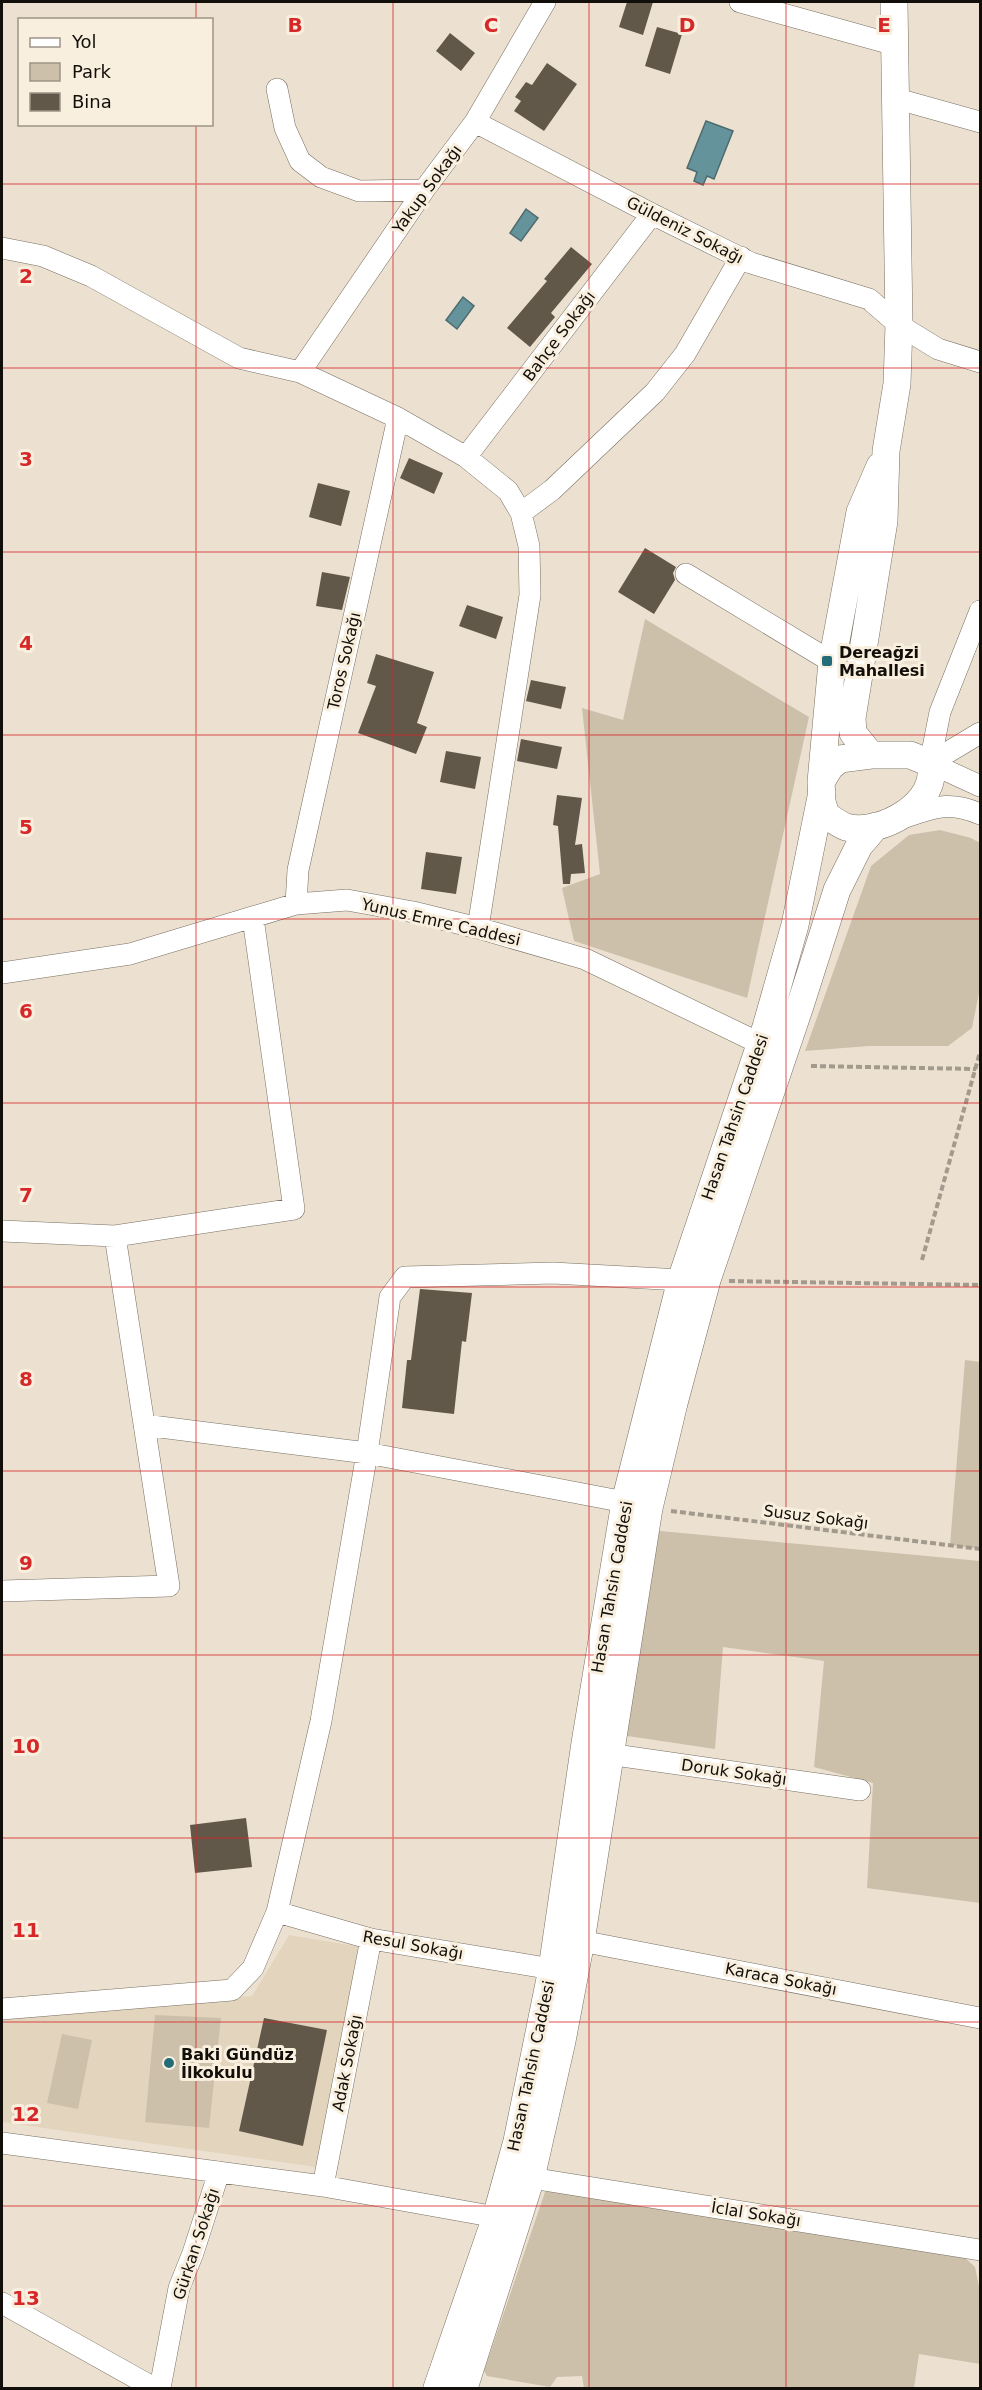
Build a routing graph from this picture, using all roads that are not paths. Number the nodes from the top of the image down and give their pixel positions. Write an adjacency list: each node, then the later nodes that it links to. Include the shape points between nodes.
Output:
1 (545, 2): 7 (street, Yakup Sokağı)
2 (740, 2): 4 (street)
3 (894, 2): 4 (main road)
4 (895, 45): 6 (main road)
5 (277, 90): 9 (street, via 285,128 300,161 321,177 359,191)
6 (894, 98): 8 (street); 13 (main road)
7 (475, 122): 9 (street, Yakup Sokağı); 10 (street, Güldeniz Sokağı)
8 (981, 122)
9 (424, 190): 15 (street, Yakup Sokağı)
10 (652, 214): 12 (street, Güldeniz Sokağı); 18 (street, Bahçe Sokağı)
11 (2, 248): 15 (street, via 43,256 91,276 239,358)
12 (741, 257): 13 (street, Güldeniz Sokağı, via 869,299); 19 (street, via 685,354 655,392 552,490)
13 (899, 325): 14 (street, Güldeniz Sokağı, via 938,348); 17 (main road, via 897,384)
14 (981, 362)
15 (300, 372): 16 (street)
16 (398, 418): 18 (street); 30 (street, Toros Sokağı, via 298,870)
17 (886, 451): 22 (main road, Hasan Tahsin Caddesi, via 860,512); 24 (main road, via 884,521 852,718 853,733)
18 (466, 457): 19 (street, via 508,491)
19 (521, 513): 32 (street, via 530,561 528,616)
20 (686, 574): 22 (street)
21 (981, 611): 25 (street, via 940,712)
22 (832, 662): 27 (main road, Hasan Tahsin Caddesi)
23 (981, 733): 25 (street)
24 (871, 755): 25 (main road, via 910,755); 27 (main road, via 840,759 830,767)
25 (930, 763): 26 (street); 29 (main road, via 933,772 922,799)
26 (981, 786)
27 (821, 787): 29 (main road, via 826,815 846,827 864,829); 34 (main road, Hasan Tahsin Caddesi, via 795,925)
28 (981, 814): 29 (street, via 961,806 944,806)
29 (885, 824): 37 (main road, Hasan Tahsin Caddesi, via 859,846 837,890 800,1006)
30 (296, 904): 31 (street, Yunus Emre Caddesi); 32 (street, Yunus Emre Caddesi, via 347,900)
31 (253, 918): 33 (street, Yunus Emre Caddesi, via 130,954); 36 (street, via 294,1209)
32 (478, 928): 34 (street, Yunus Emre Caddesi, via 585,959)
33 (2, 973)
34 (759, 1043): 37 (main road, Hasan Tahsin Caddesi)
35 (2, 1231): 36 (street)
36 (115, 1236): 38 (street)
37 (694, 1280): 39 (street, via 553,1273 405,1277 390,1297); 40 (main road, Hasan Tahsin Caddesi)
38 (144, 1425): 39 (street); 41 (street, via 169,1586)
39 (367, 1453): 40 (street); 44 (street, via 321,1721)
40 (637, 1505): 42 (main road, Hasan Tahsin Caddesi); 47 (main road, Hasan Tahsin Caddesi, via 585,1743)
41 (2, 1592)
42 (608, 1754): 43 (street, Doruk Sokağı); 46 (main road, Hasan Tahsin Caddesi)
43 (860, 1790)
44 (277, 1912): 45 (street, Resul Sokağı); 48 (street, via 253,1968 232,1990)
45 (371, 1939): 47 (street, Resul Sokağı); 53 (street, Adak Sokağı)
46 (581, 1941): 49 (street, Karaca Sokağı); 52 (main road, Hasan Tahsin Caddesi)
47 (552, 1969): 54 (main road, Hasan Tahsin Caddesi, via 517,2141)
48 (2, 2009)
49 (981, 2018)
50 (2, 2143): 51 (street)
51 (219, 2172): 53 (street); 58 (street, Gürkan Sokağı, via 179,2288)
52 (531, 2178): 55 (street, İclal Sokağı); 60 (main road, Hasan Tahsin Caddesi)
53 (322, 2186): 54 (street)
54 (496, 2217): 59 (main road, Hasan Tahsin Caddesi)
55 (981, 2250)
56 (2, 2303): 57 (street)
57 (154, 2388)
58 (160, 2388)
59 (437, 2388)
60 (465, 2388)

